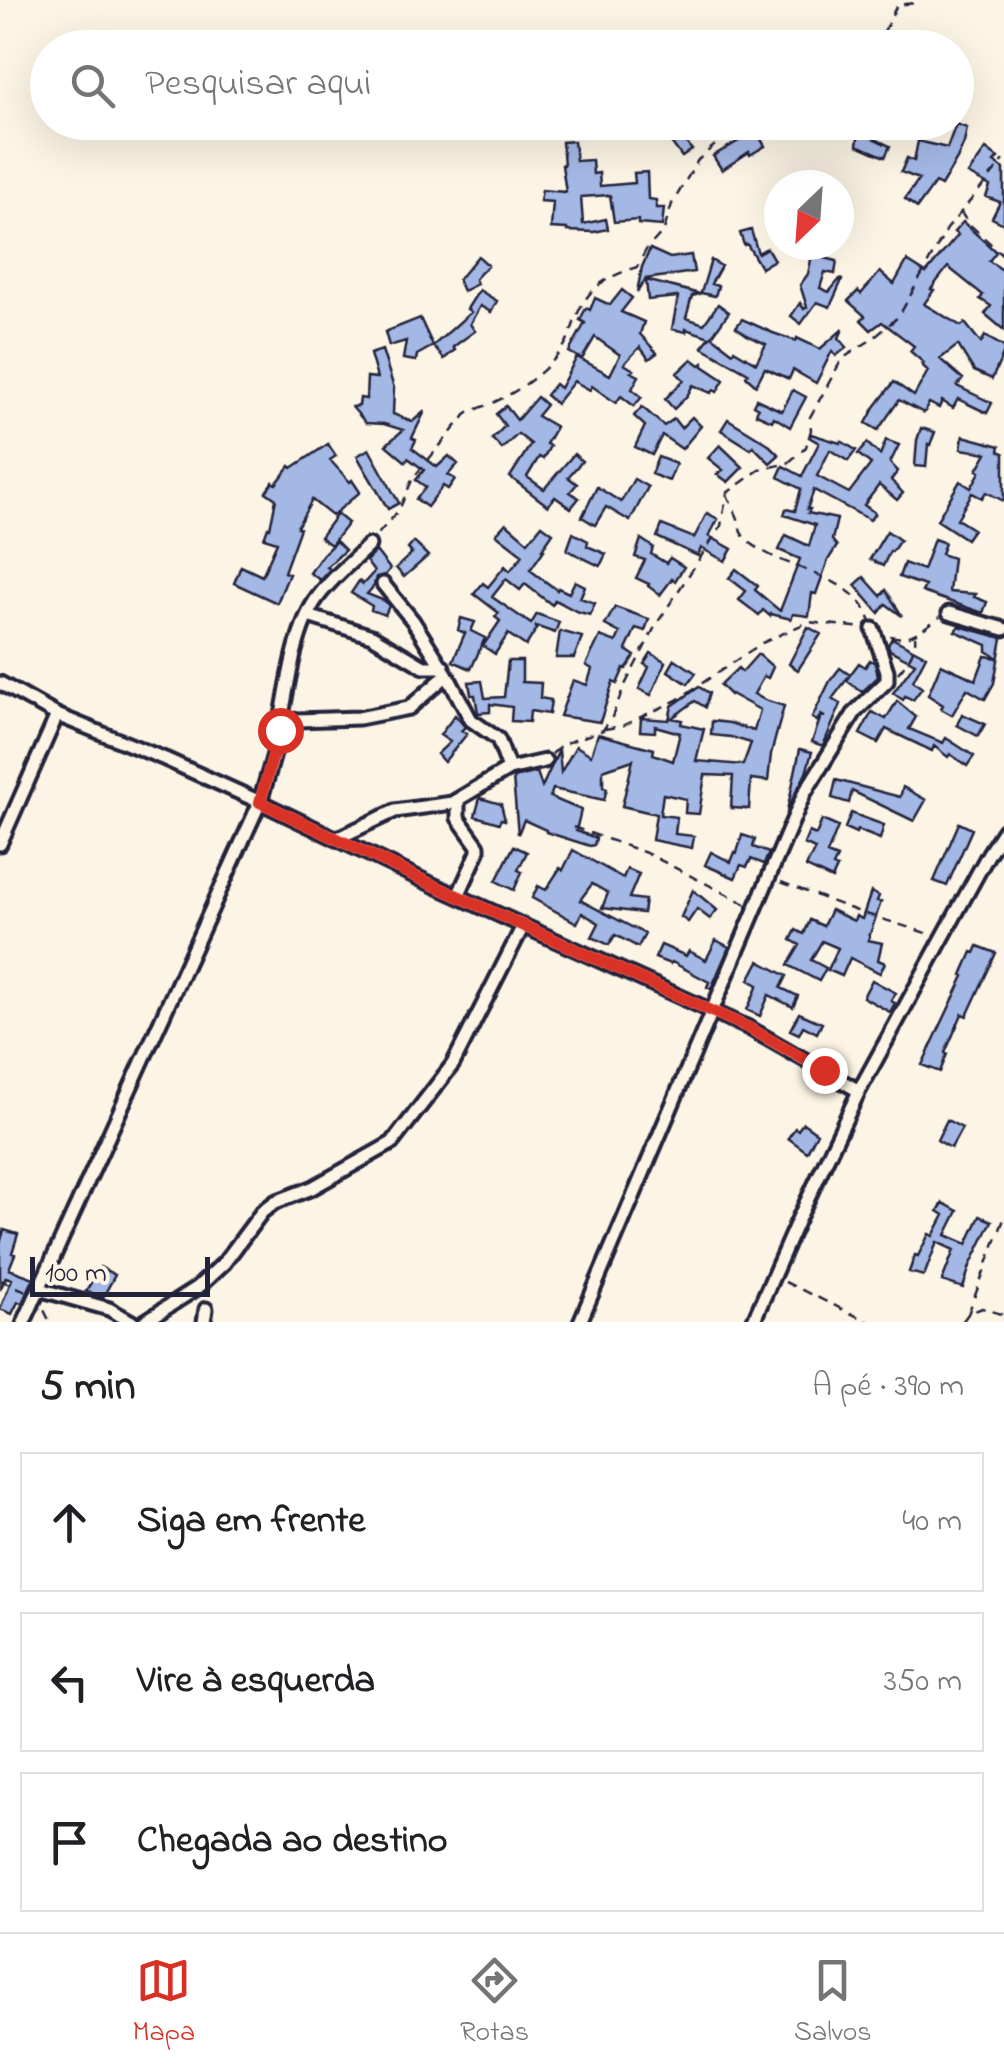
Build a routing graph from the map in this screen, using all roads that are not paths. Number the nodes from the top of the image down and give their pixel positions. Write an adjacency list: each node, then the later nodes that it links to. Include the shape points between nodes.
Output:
1 (369, 545): 4 (street, via 325,588)
2 (384, 584): 7 (street)
3 (949, 613): 6 (street)
4 (308, 616): 7 (street, via 372,636 424,667); 10 (street)
5 (872, 629): 20 (street, via 887,681 855,712 804,794)
6 (1004, 629)
7 (445, 671): 10 (street, via 409,708 297,720); 12 (street, via 475,724 498,739)
8 (0, 683): 9 (street)
9 (57, 715): 14 (street); 17 (street)
10 (280, 730): 14 (street)
11 (545, 762): 12 (street)
12 (509, 769): 13 (street)
13 (458, 800): 16 (street, via 395,812); 18 (street, via 458,818 478,852)
14 (260, 802): 16 (street); 22 (street)
15 (1004, 830): 21 (street)
16 (336, 838): 18 (street)
17 (0, 844)
18 (458, 896): 19 (street)
19 (523, 926): 20 (street); 25 (street, via 453,1064 392,1142 275,1202 224,1263)
20 (712, 1012): 21 (street); 26 (street)
21 (859, 1091): 27 (street)
22 (39, 1289): 23 (street); 24 (street)
23 (24, 1322)
24 (132, 1322)
25 (144, 1322)
26 (580, 1322)
27 (754, 1322)

